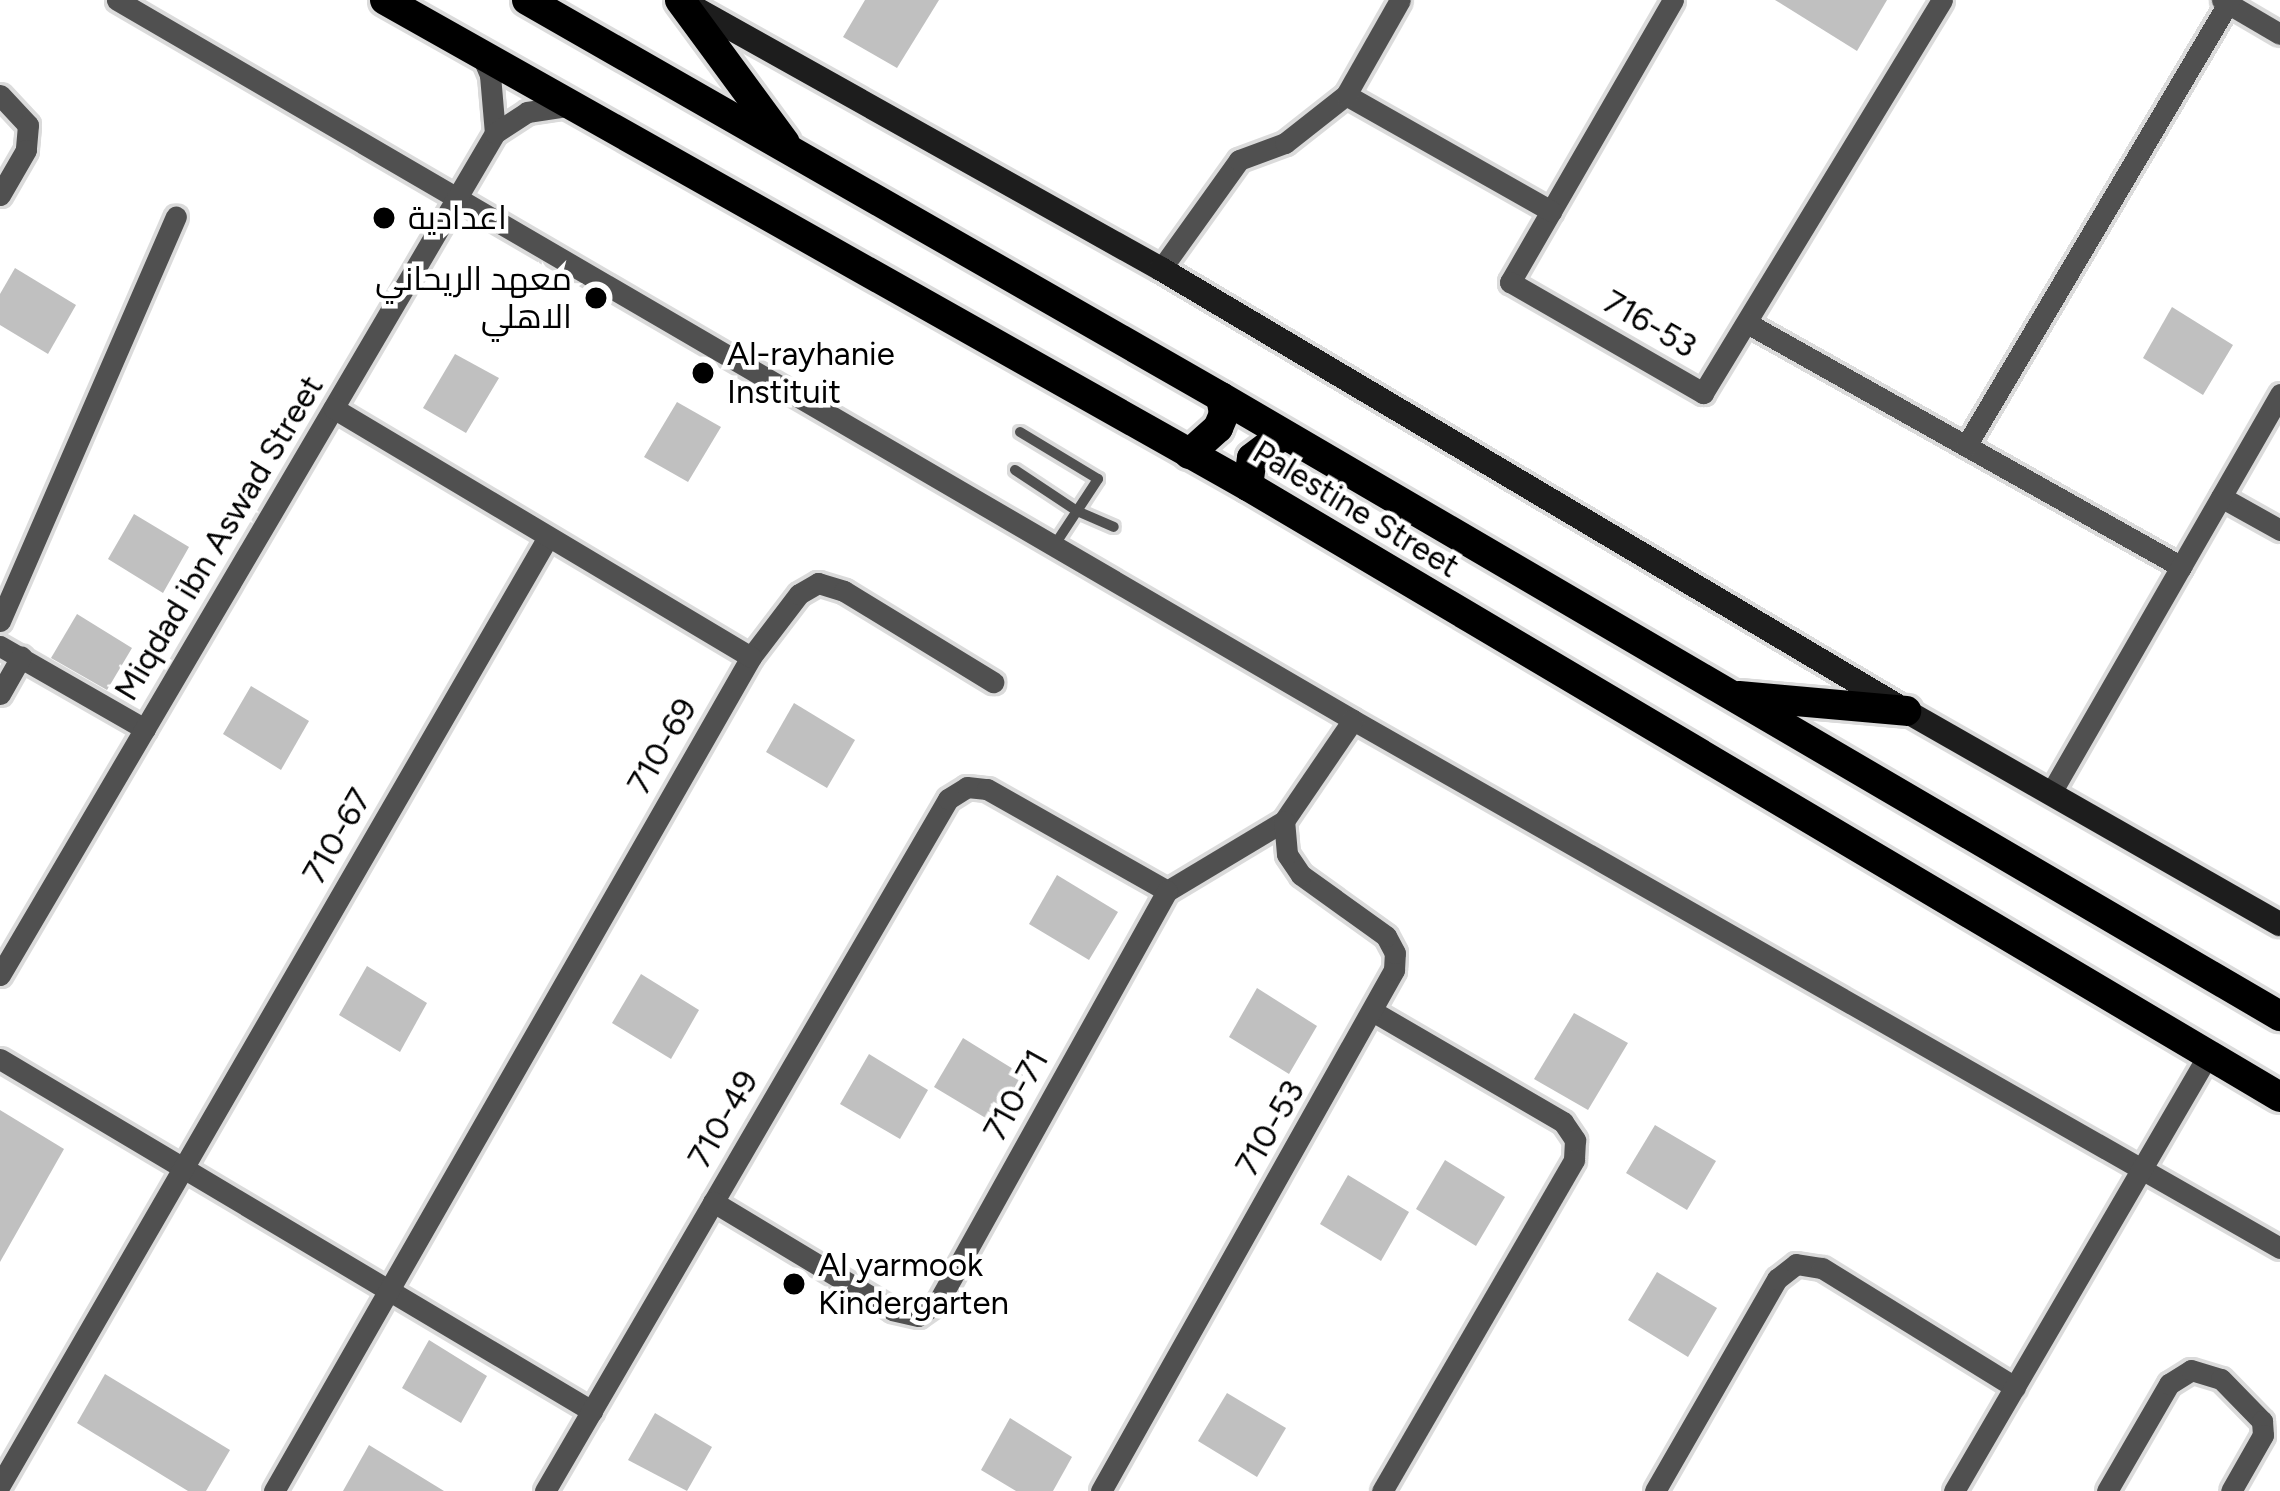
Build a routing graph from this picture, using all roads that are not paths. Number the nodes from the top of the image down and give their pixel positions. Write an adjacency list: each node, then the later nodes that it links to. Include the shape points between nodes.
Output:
1 (117, 0): 17 (street)
2 (385, 0): 10 (main road, Palestine Street)
3 (526, 0): 15 (main road, Palestine Street)
4 (681, 0): 15 (main road); 20 (street)
5 (1400, 0): 12 (street)
6 (1673, 0): 18 (street, 716-53)
7 (1942, 0): 21 (street, 716-53)
8 (2227, 1): 9 (street); 27 (street)
9 (2280, 34)
10 (482, 56): 13 (main road, Palestine Street); 14 (street)
11 (0, 95): 16 (street, via 28,125 26,150)
12 (1346, 95): 18 (street); 20 (street, via 1285,143 1239,160)
13 (567, 106): 14 (street, via 527,112); 28 (main road, Palestine Street)
14 (495, 134): 17 (street, Miqdad ibn Aswad Street)
15 (792, 153): 23 (main road, Palestine Street)
16 (0, 195)
17 (459, 196): 24 (street, Miqdad ibn Aswad Street); 36 (street)
18 (1551, 211): 21 (street, 716-53, via 1510,282 1703,393)
19 (176, 217): 38 (street)
20 (1161, 269): 45 (street)
21 (1747, 323): 27 (street)
22 (2280, 394): 31 (street)
23 (1222, 398): 26 (main road, Palestine Street); 28 (main road, via 1218,428)
24 (334, 408): 35 (street); 47 (street, Miqdad ibn Aswad Street)
25 (1020, 432): 32 (lane, via 1098,479)
26 (1283, 435): 30 (main road, via 1252,458); 44 (main road, Palestine Street)
27 (1966, 446): 37 (street)
28 (1189, 454): 30 (main road, Palestine Street)
29 (1015, 470): 32 (lane)
30 (1248, 486): 55 (main road, Palestine Street)
31 (2222, 496): 34 (street); 37 (street)
32 (1077, 511): 33 (lane); 36 (lane)
33 (1114, 527)
34 (2280, 530)
35 (548, 537): 41 (street); 58 (street, 710-67)
36 (1054, 546): 46 (street)
37 (2181, 567): 48 (street)
38 (0, 621)
39 (0, 646): 40 (street)
40 (21, 657): 43 (street); 47 (street)
41 (751, 657): 42 (street, 710-69, via 799,594 818,583); 62 (street, 710-69)
42 (993, 682)
43 (0, 694)
44 (1730, 696): 45 (main road); 54 (main road, Palestine Street)
45 (1906, 711): 48 (street)
46 (1353, 721): 49 (street); 59 (street)
47 (145, 729): 52 (street, Miqdad ibn Aswad Street)
48 (2052, 791): 51 (street)
49 (1284, 821): 50 (street); 53 (street, 710-53, via 1287,854 1301,875 1387,937 1395,953)
50 (1168, 891): 60 (street, 710-49, via 987,788 948,799); 60 (street, 710-71, via 938,1302 918,1316 893,1310)
51 (2280, 925)
52 (0, 975)
53 (1374, 1012): 68 (street, 710-53); 69 (street, via 1563,1122 1575,1140 1574,1160)
54 (2280, 1016)
55 (2207, 1057): 57 (main road, Palestine Street); 59 (street)
56 (0, 1059): 58 (street)
57 (2280, 1096)
58 (183, 1168): 62 (street); 65 (street, 710-67)
59 (2141, 1168): 61 (street); 63 (street)
60 (713, 1202): 64 (street, 710-49)
61 (2280, 1248)
62 (389, 1290): 64 (street); 66 (street, 710-69)
63 (2014, 1387): 70 (street, via 1822,1268 1796,1264 1777,1280); 71 (street)
64 (592, 1411): 67 (street, 710-49)
65 (0, 1485)
66 (274, 1491)
67 (545, 1491)
68 (1101, 1491)
69 (1382, 1491)
70 (1655, 1491)
71 (1954, 1491)
72 (2107, 1491): 73 (street, via 2170,1384 2191,1370 2221,1379 2262,1420 2263,1435)
73 (2230, 1491)

